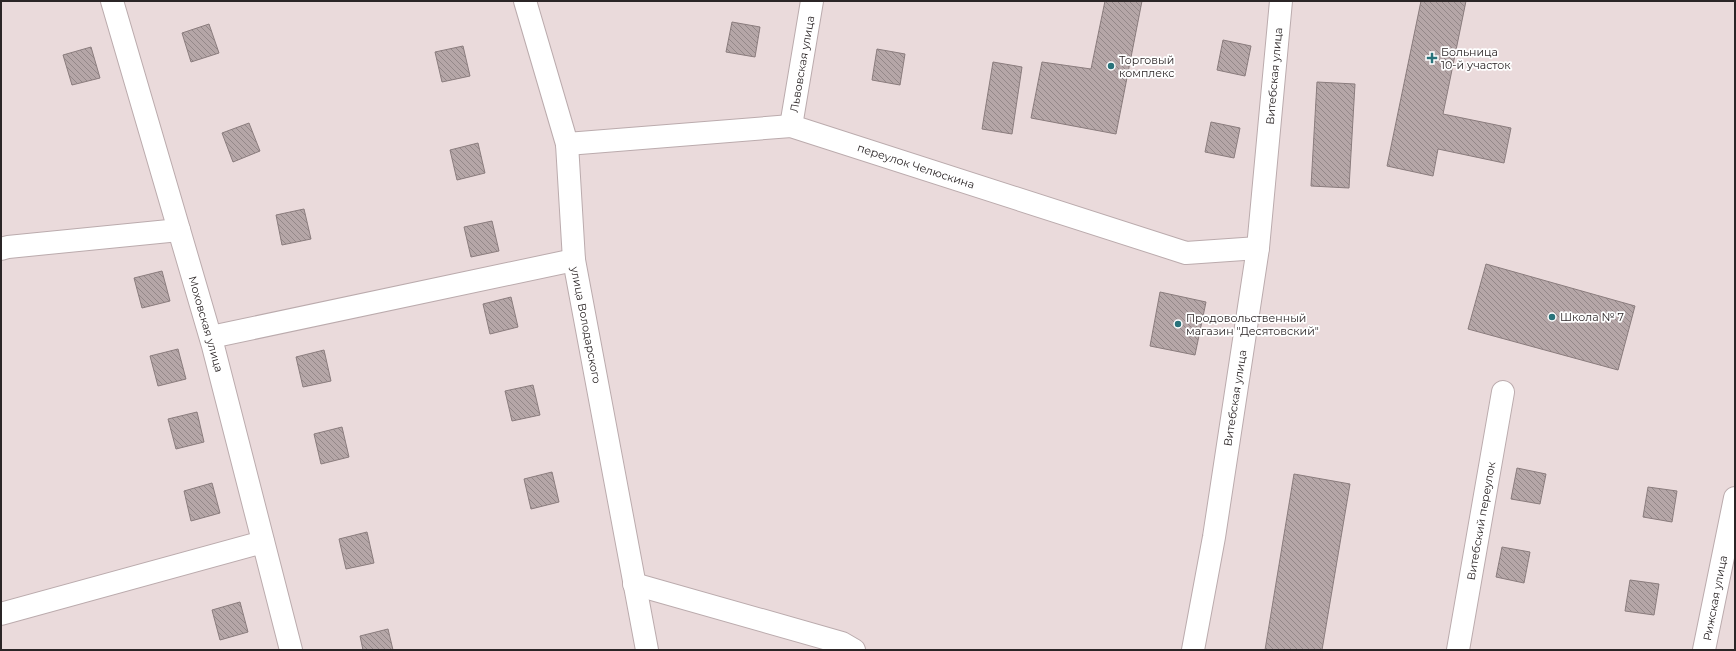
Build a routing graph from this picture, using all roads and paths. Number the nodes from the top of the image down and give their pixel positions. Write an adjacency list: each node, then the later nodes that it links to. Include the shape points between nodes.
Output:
1 (112, 1): 7 (street, Моховская улица)
2 (525, 1): 6 (street, улица Володарского)
3 (812, 1): 5 (street, Львовская улица)
4 (1280, 1): 8 (street, Витебская улица)
5 (791, 126): 6 (street, переулок Челюскина); 8 (street, переулок Челюскина, via 1186,253)
6 (568, 144): 10 (street, улица Володарского)
7 (179, 230): 9 (street, via 8,247); 11 (street, Моховская улица)
8 (1258, 248): 20 (street, Витебская улица, via 1214,537)
9 (1, 250)
10 (574, 260): 11 (street); 15 (street, улица Володарского)
11 (211, 337): 14 (street, Моховская улица)
12 (1503, 392): 21 (street, Витебский переулок)
13 (1735, 498): 22 (street, Рижская улица)
14 (262, 542): 16 (street); 17 (street, Моховская улица)
15 (634, 584): 18 (street, улица Володарского); 19 (street, via 842,643)
16 (1, 614)
17 (291, 650)
18 (647, 650)
19 (854, 650)
20 (1193, 650)
21 (1458, 650)
22 (1704, 650)

